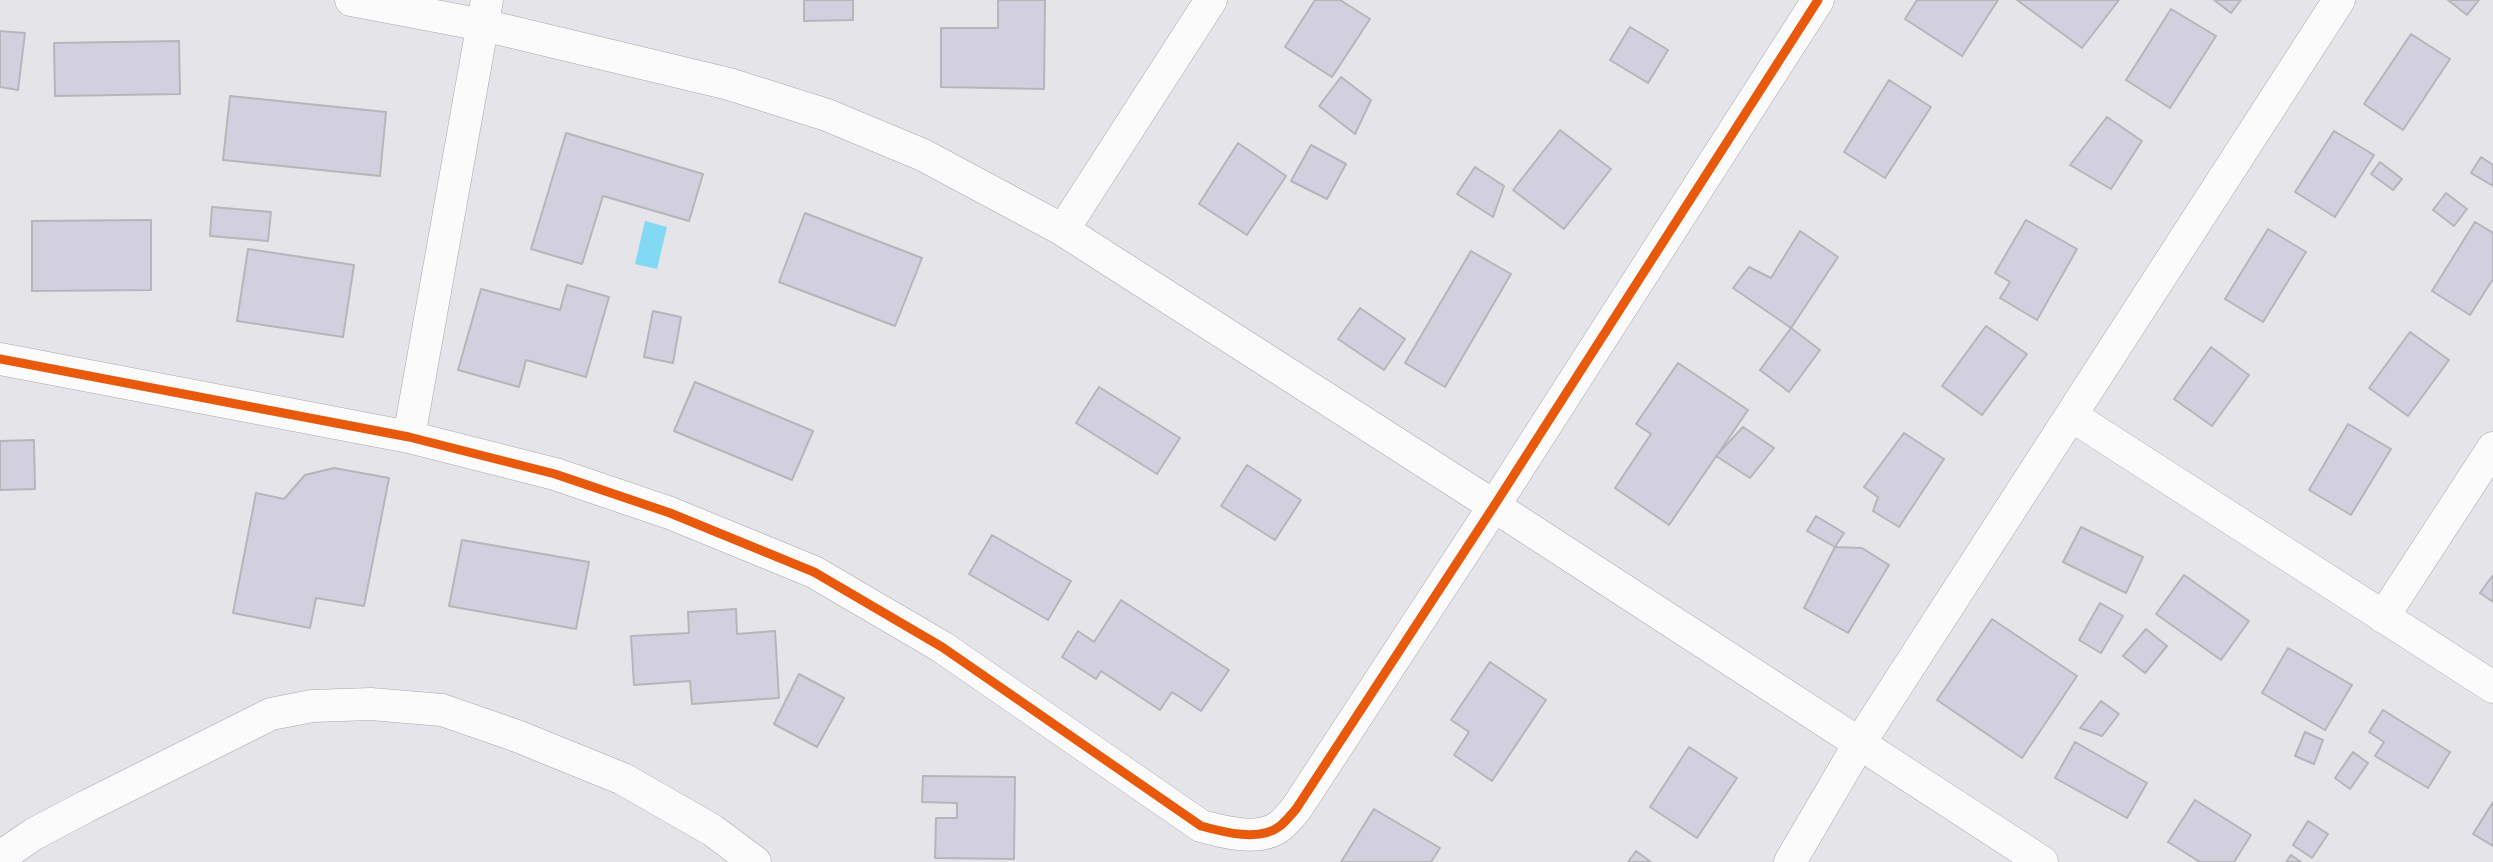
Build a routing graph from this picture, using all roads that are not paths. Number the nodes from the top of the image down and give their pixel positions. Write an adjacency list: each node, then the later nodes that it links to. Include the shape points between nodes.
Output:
1 (351, 0): 5 (street)
2 (1211, 0): 6 (street)
3 (1818, 0): 11 (street)
4 (2339, 0): 8 (street)
5 (485, 12): 6 (street, via 827,115 923,155); 9 (street)
6 (1063, 230): 11 (street)
7 (0, 359): 9 (street)
8 (2072, 416): 12 (street); 14 (street)
9 (409, 437): 11 (street, via 555,474 670,513 814,572 942,647 1201,826 1229,834 1278,828 1296,809)
10 (2493, 448): 12 (street)
11 (1494, 506): 14 (street)
12 (2383, 617): 13 (street)
13 (2493, 687)
14 (1859, 744): 17 (street); 18 (street)
15 (0, 857): 16 (street, via 65,817 271,714 313,706 371,704 442,710 623,779 712,830)
16 (755, 862)
17 (1790, 862)
18 (2042, 862)

